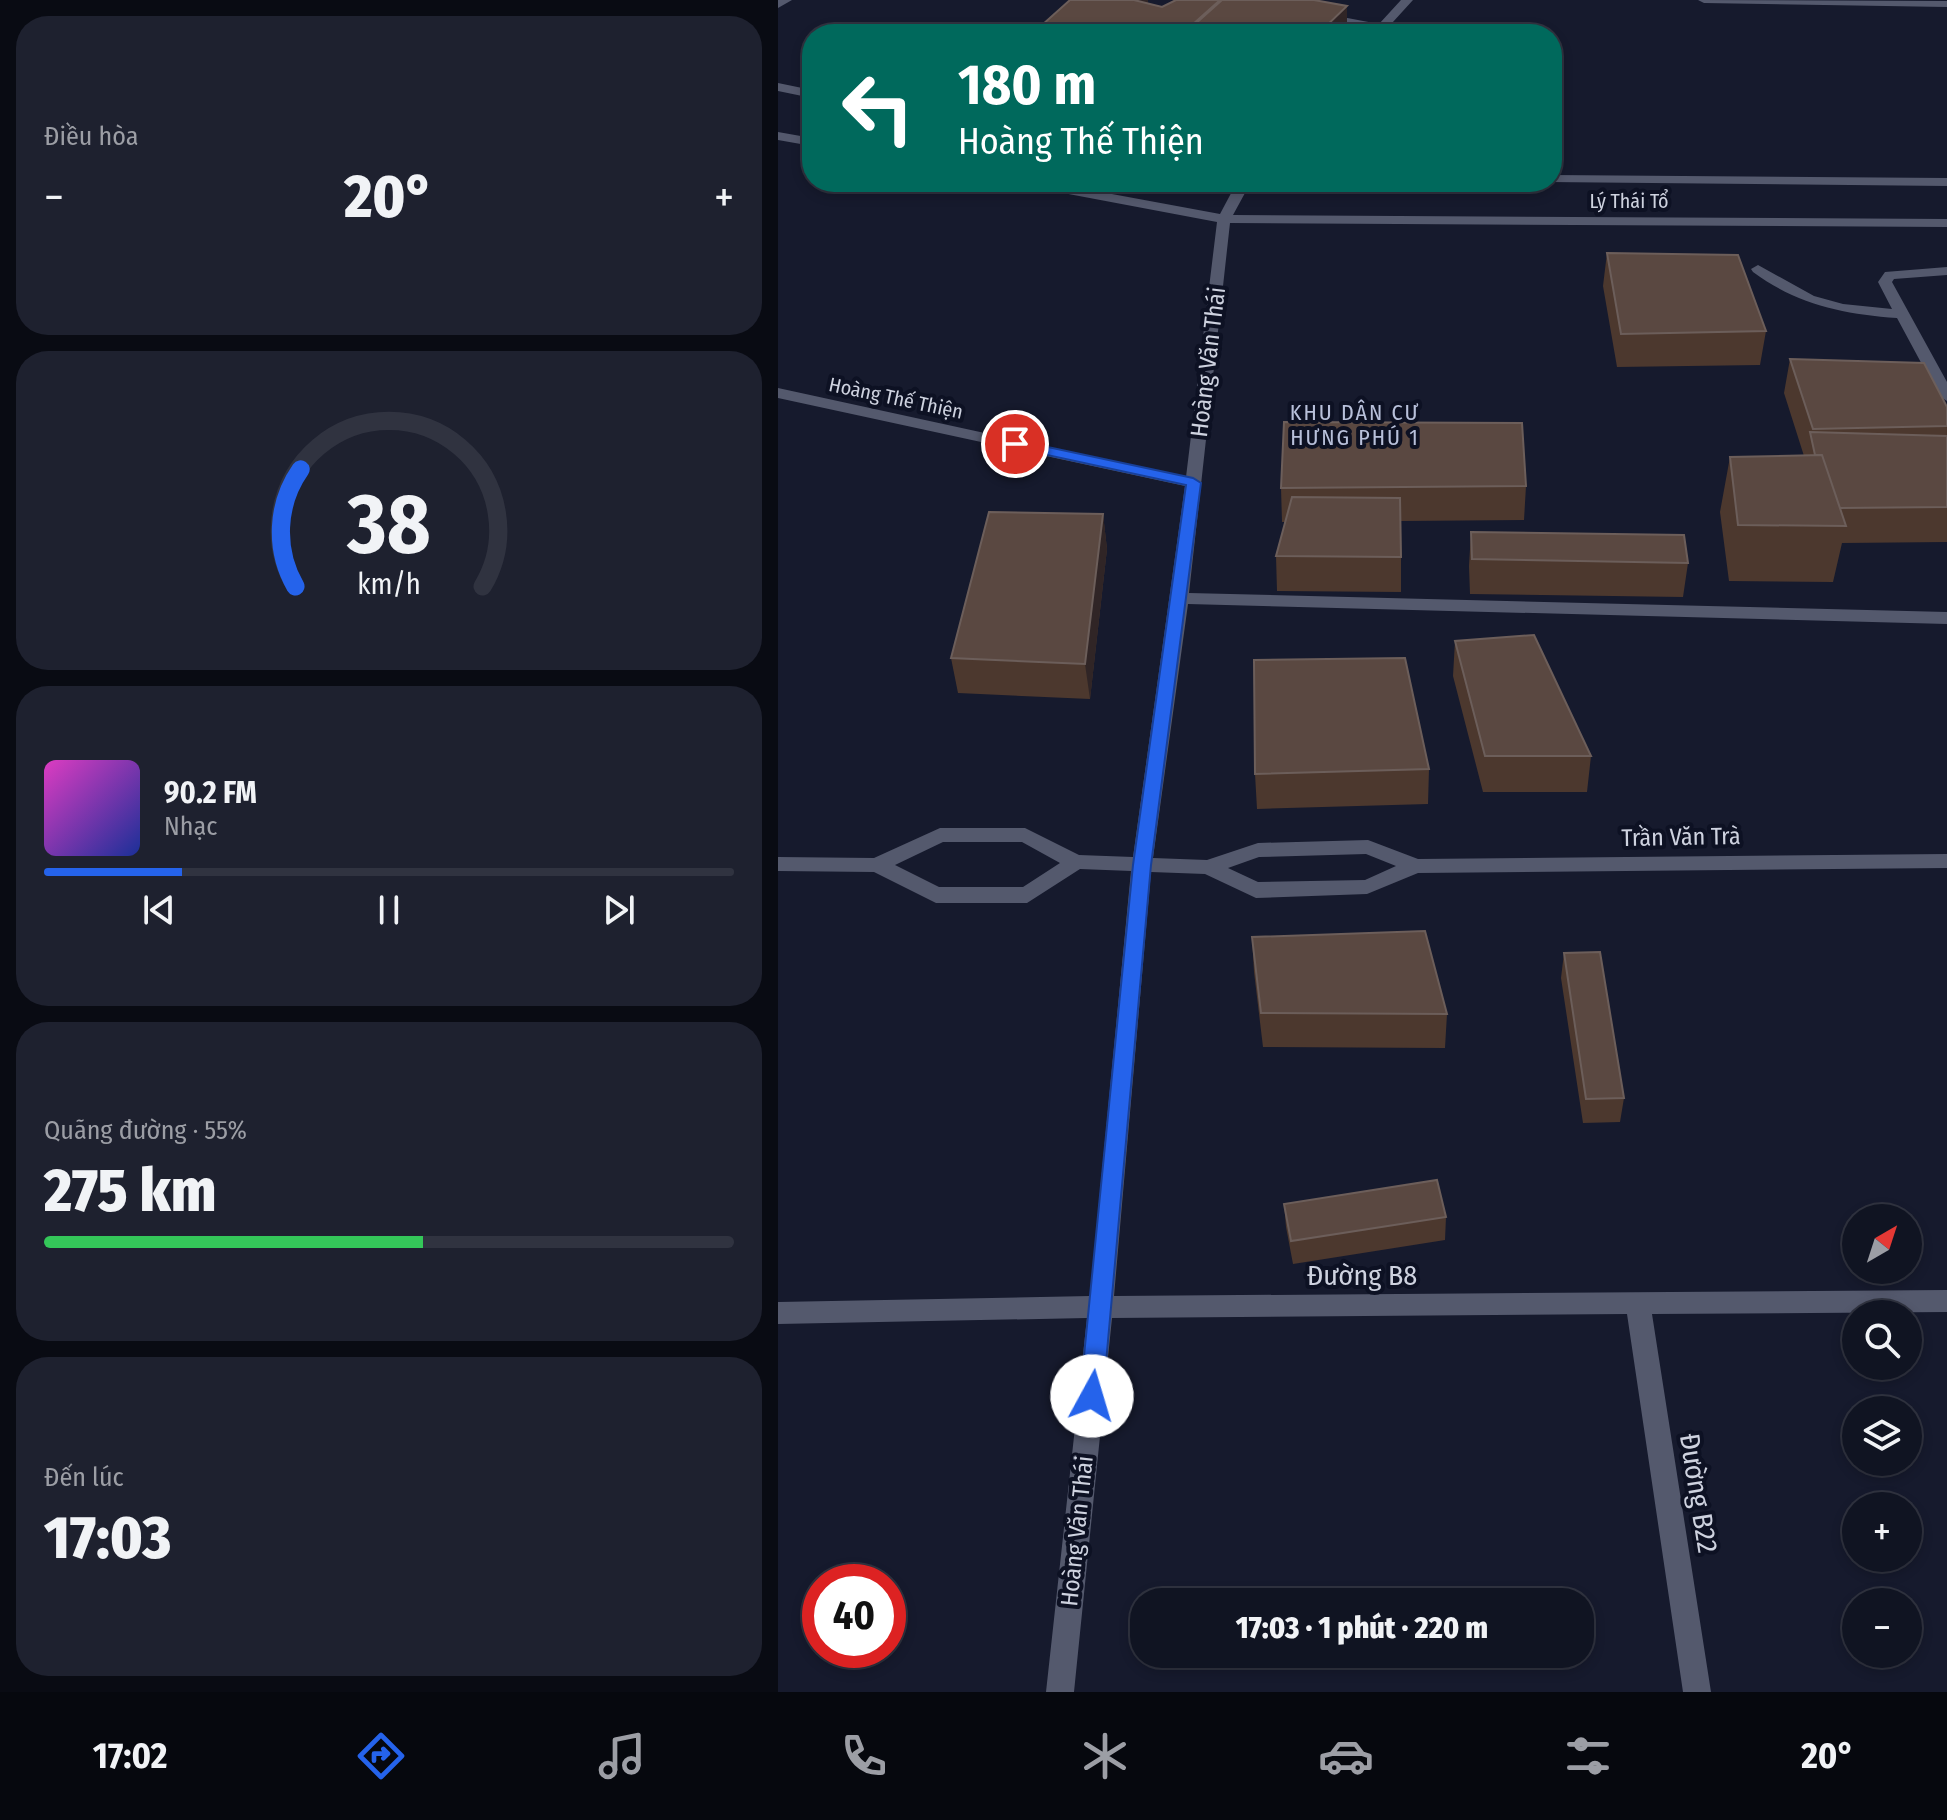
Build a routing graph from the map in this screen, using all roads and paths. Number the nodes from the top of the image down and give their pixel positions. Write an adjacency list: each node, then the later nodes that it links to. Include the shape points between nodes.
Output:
1 (786, 0): 5 (street)
2 (1407, 0): 8 (street)
3 (1704, 0): 4 (street)
4 (1947, 4)
5 (778, 5)
6 (1310, 14): 7 (street)
7 (1351, 24)
8 (1385, 24)
9 (778, 87): 10 (street)
10 (802, 92)
11 (778, 136): 12 (street)
12 (802, 140)
13 (1562, 179): 14 (street, Lý Thái Tổ)
14 (1947, 182)
15 (1080, 192): 17 (street, Lý Thái Tổ)
16 (1239, 192): 17 (street, Hoàng Văn Thái)
17 (1224, 219): 18 (street, Lý Thái Tổ); 24 (street, Hoàng Văn Thái)
18 (1947, 223)
19 (1758, 269): 21 (street, via 1784,290 1827,306)
20 (1947, 271): 21 (street, via 1886,278)
21 (1903, 314): 23 (street)
22 (778, 393): 24 (street, Hoàng Thế Thiện)
23 (1947, 396)
24 (1193, 483): 25 (street, Hoàng Văn Thái)
25 (1180, 598): 26 (street); 31 (street, Hoàng Văn Thái)
26 (1947, 618)
27 (1947, 861): 32 (street, Trần Văn Trà)
28 (1076, 862): 30 (street, via 1025,835 940,835); 30 (street, via 1027,895 936,895); 31 (street)
29 (778, 864): 30 (street)
30 (877, 865)
31 (1142, 865): 33 (street); 36 (street, Hoàng Văn Thái)
32 (1416, 866): 33 (street, Trần Văn Trà, via 1368,847 1258,850); 33 (street, Trần Văn Trà, via 1367,887 1256,890)
33 (1208, 867)
34 (1947, 1301): 35 (street, Đường B8)
35 (1638, 1303): 36 (street, Đường B8); 39 (street, Đường B22)
36 (1101, 1307): 37 (street, Đường B8); 38 (street, Hoàng Văn Thái)
37 (778, 1313)
38 (1060, 1692)
39 (1697, 1692)

